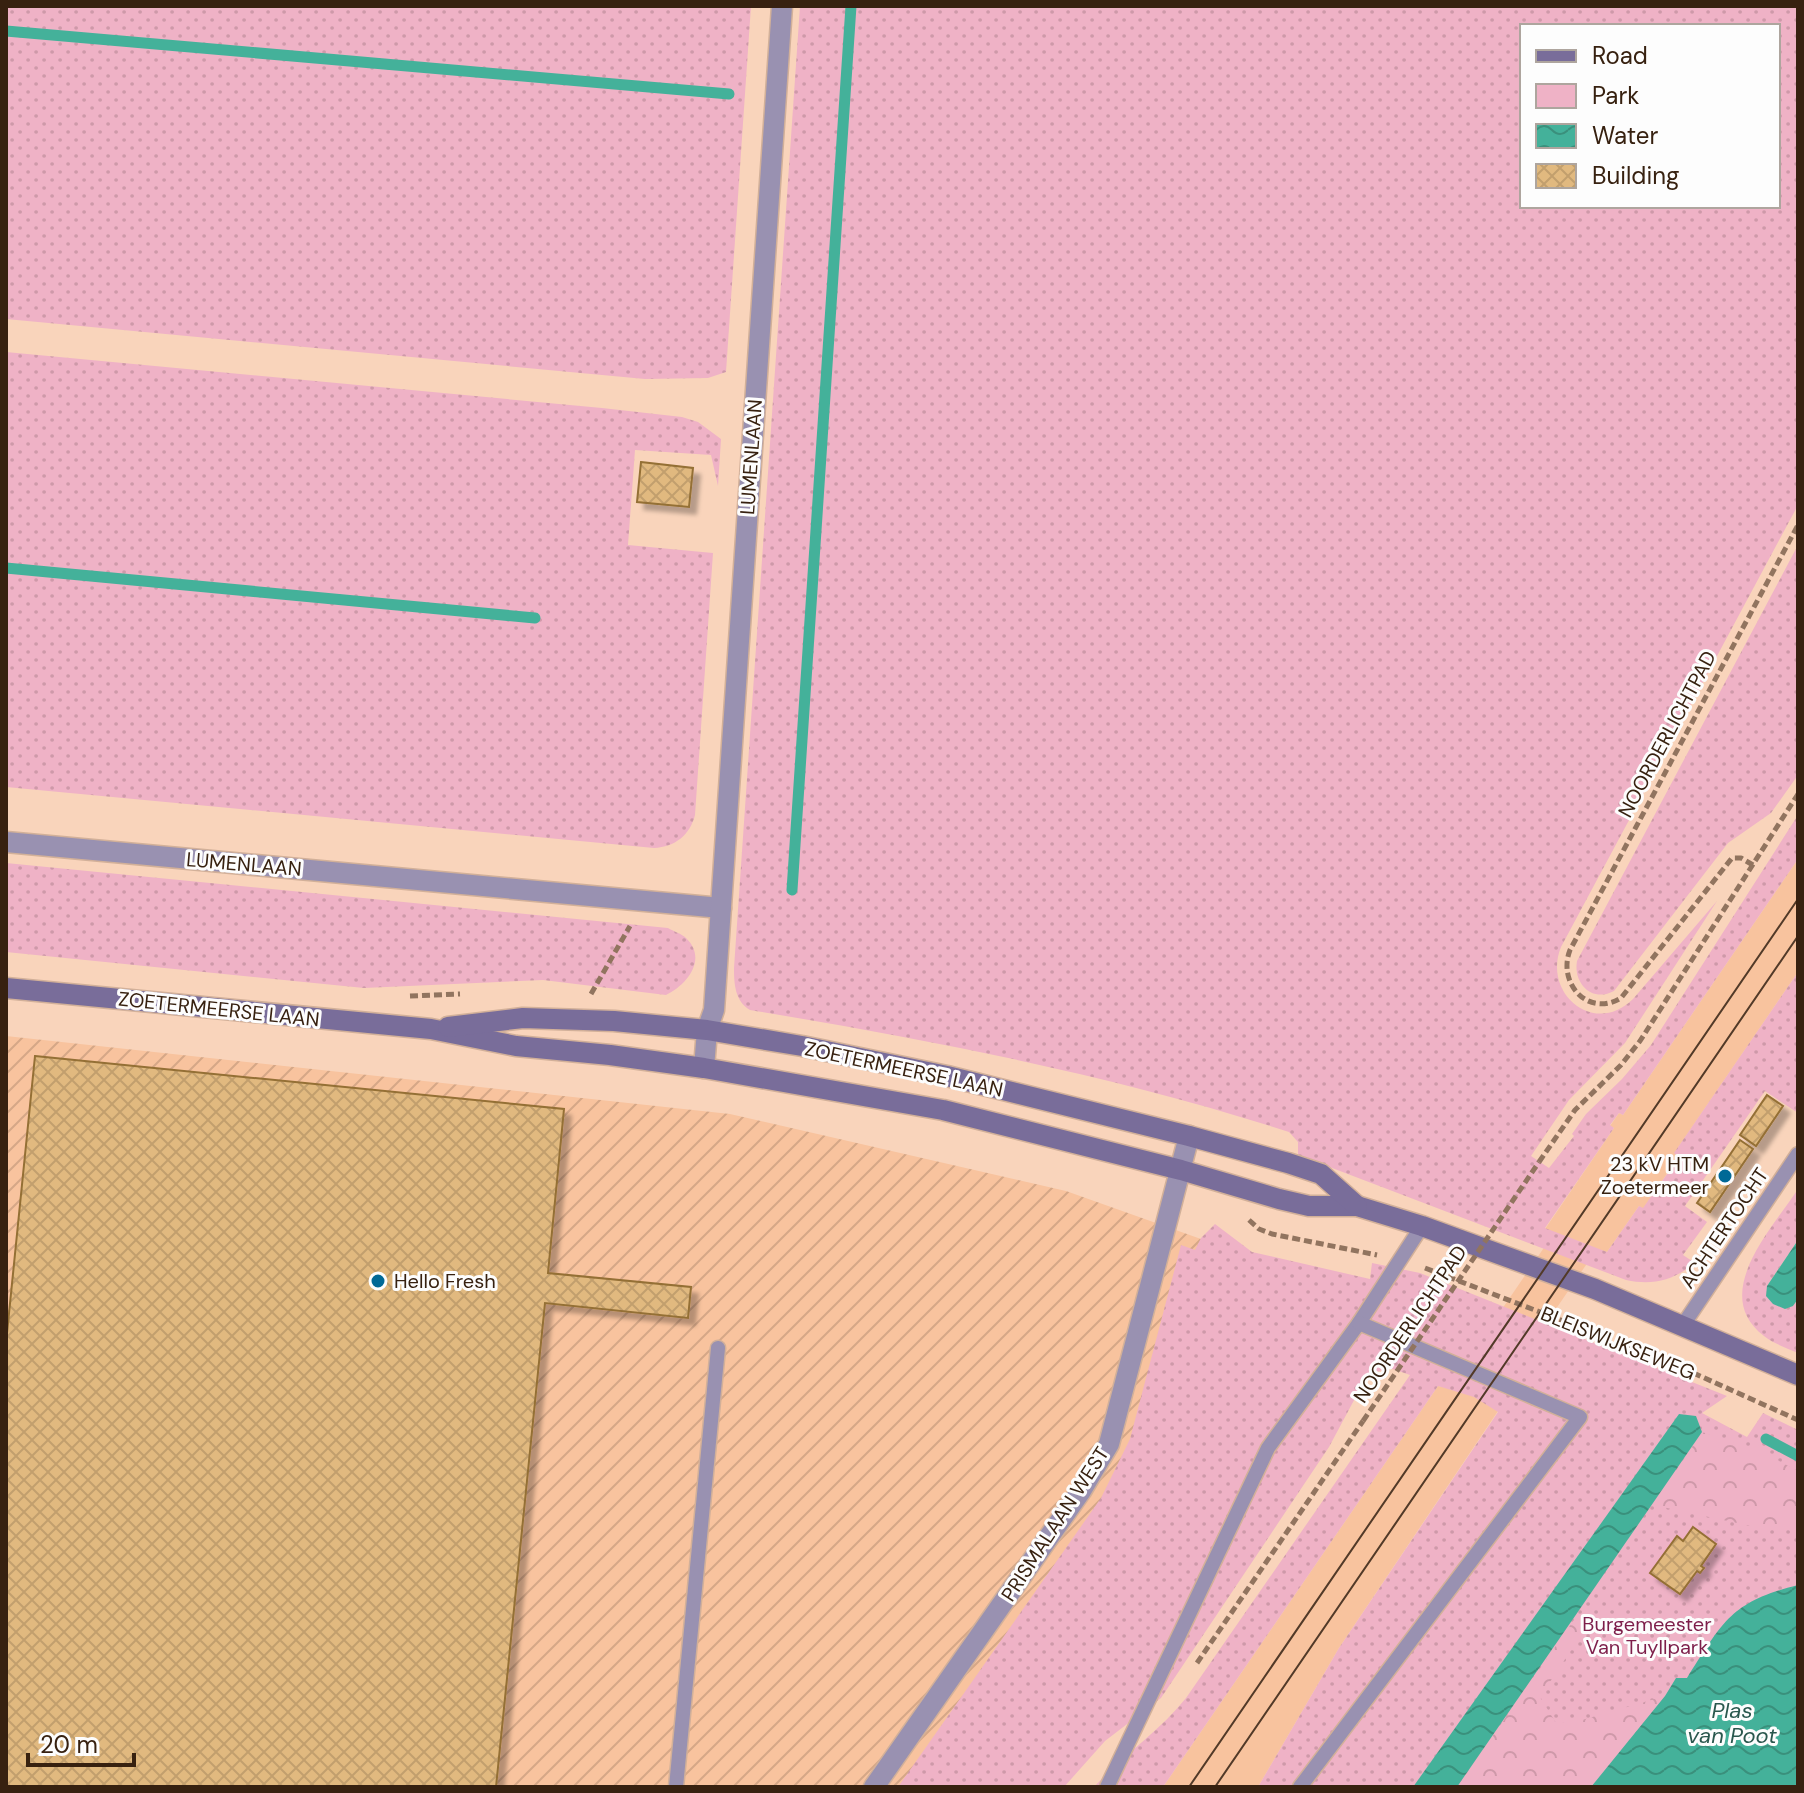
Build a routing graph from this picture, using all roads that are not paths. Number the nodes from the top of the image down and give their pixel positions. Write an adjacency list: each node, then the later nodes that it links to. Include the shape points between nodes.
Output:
1 (782, 6): 3 (street, LUMENLAAN)
2 (6, 842): 3 (street, LUMENLAAN)
3 (721, 908): 6 (street, LUMENLAAN, via 714,1010)
4 (6, 988): 5 (street, ZOETERMEERSE LAAN)
5 (431, 1029): 6 (street, ZOETERMEERSE LAAN, via 523,1018); 7 (street, ZOETERMEERSE LAAN, via 516,1046)
6 (707, 1030): 7 (street, LUMENLAAN); 8 (street, ZOETERMEERSE LAAN, via 947,1076)
7 (704, 1068): 10 (street, ZOETERMEERSE LAAN, via 943,1110)
8 (1189, 1136): 10 (street, PRISMALAAN WEST); 11 (street, ZOETERMEERSE LAAN, via 1321,1174)
9 (1798, 1154): 15 (lane, ACHTERTOCHT)
10 (1181, 1170): 11 (street, ZOETERMEERSE LAAN, via 1309,1206); 19 (street, PRISMALAAN WEST, via 1109,1444)
11 (1357, 1206): 12 (street, ZOETERMEERSE LAAN)
12 (1422, 1226): 13 (street, ZOETERMEERSE LAAN); 14 (lane)
13 (1453, 1237): 15 (street, BLEISWIJKSEWEG)
14 (1359, 1323): 20 (lane, via 1268,1448); 21 (lane, via 1580,1417)
15 (1683, 1325): 17 (street, BLEISWIJKSEWEG)
16 (718, 1348): 18 (lane)
17 (1798, 1375)
18 (676, 1787)
19 (874, 1787)
20 (1107, 1787)
21 (1300, 1787)

